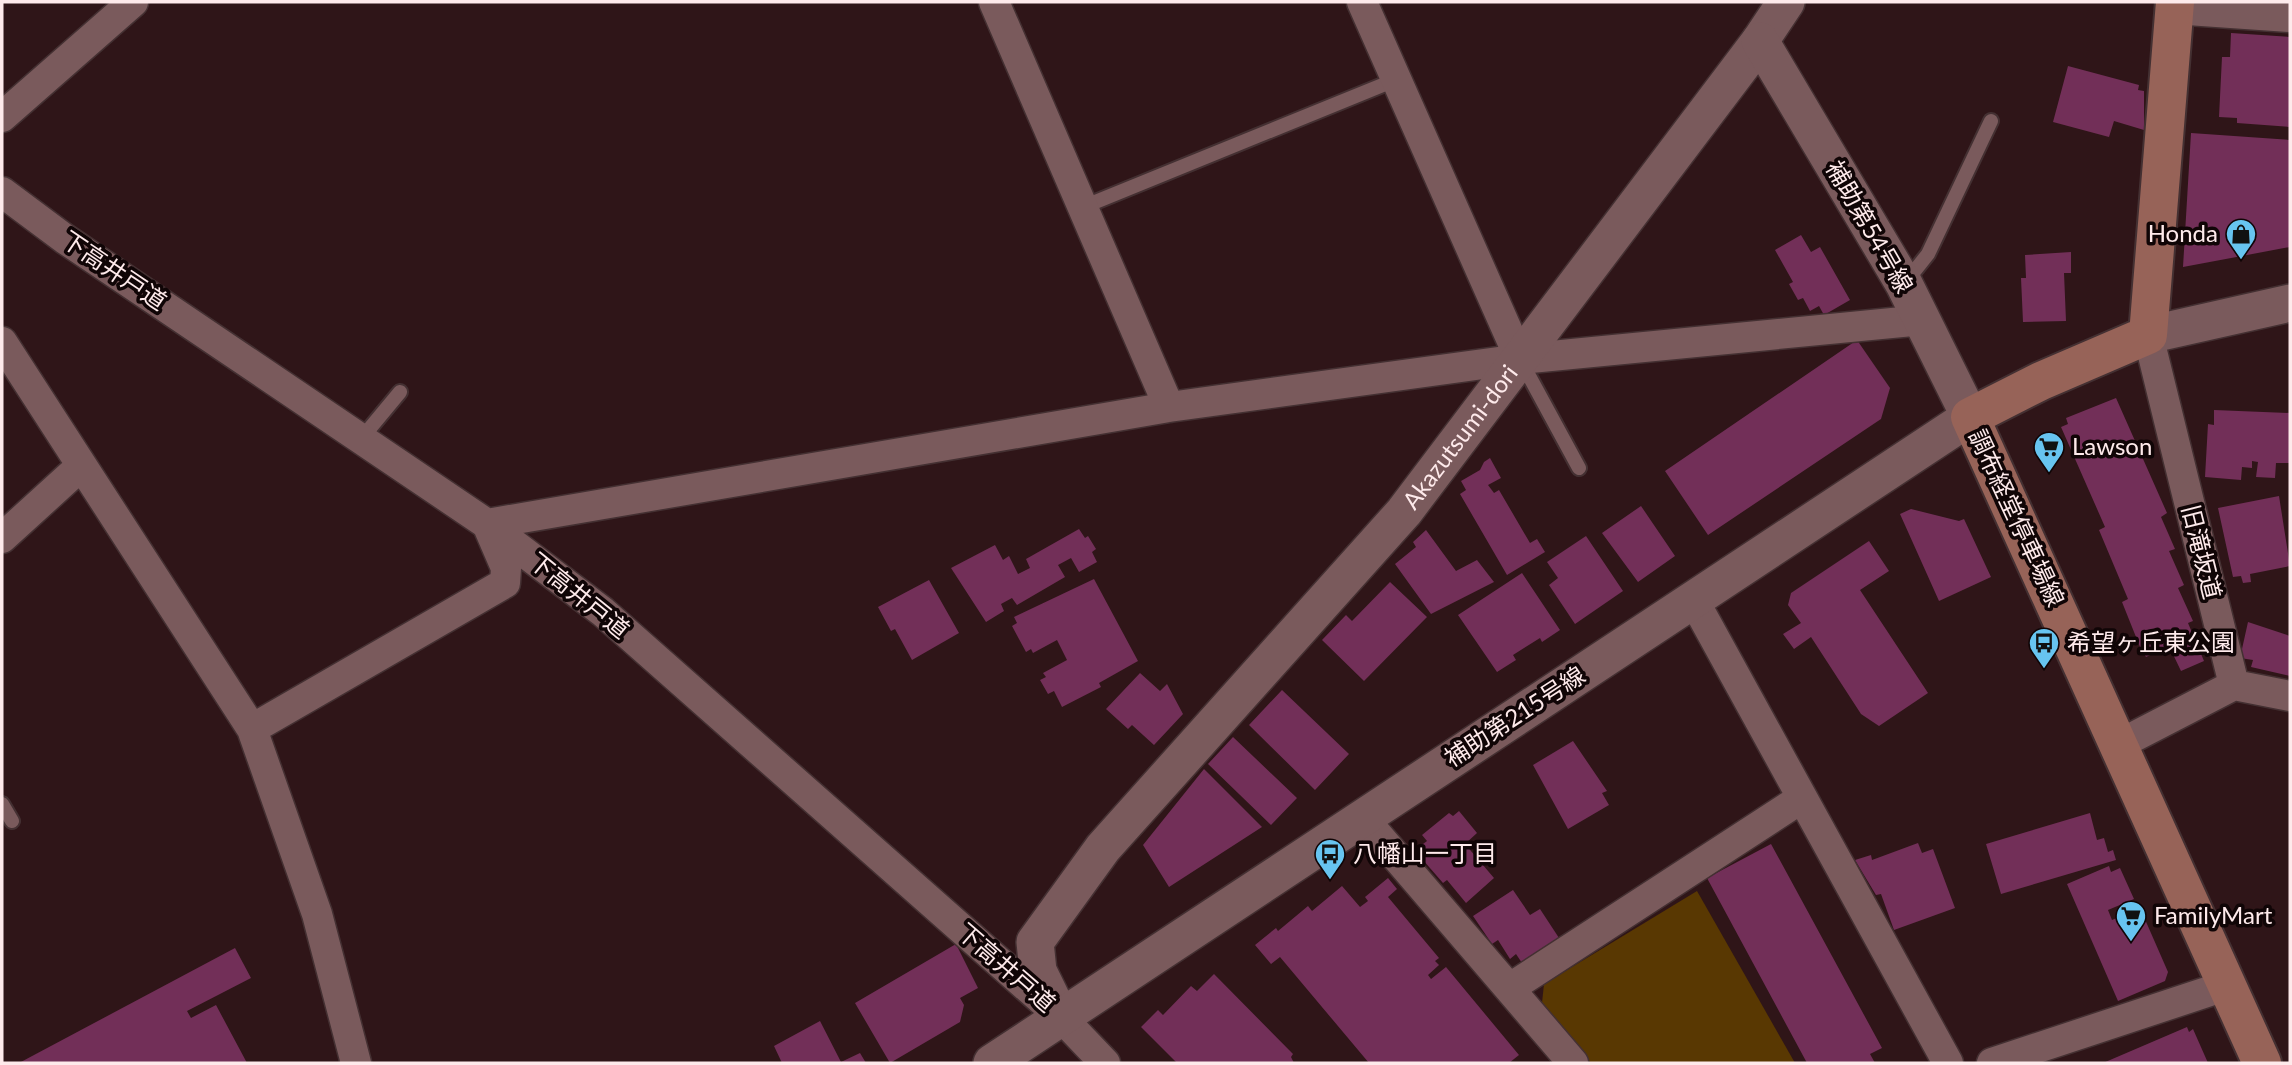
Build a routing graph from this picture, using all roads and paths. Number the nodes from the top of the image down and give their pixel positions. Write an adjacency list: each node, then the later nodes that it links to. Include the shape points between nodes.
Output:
1 (132, 2): 9 (street)
2 (994, 2): 12 (street)
3 (1362, 2): 8 (street)
4 (1786, 2): 7 (street, Akazutsumi-dori)
5 (2174, 5): 6 (street); 16 (main road)
6 (2290, 17)
7 (1760, 41): 13 (street, 補助第54号線); 18 (street, Akazutsumi-dori)
8 (1395, 80): 12 (lane); 18 (street)
9 (2, 117)
10 (1991, 121): 13 (lane, via 1928,254)
11 (2, 191): 22 (street, 下高井戸道, via 65,239)
12 (1083, 207): 20 (street)
13 (1904, 284): 15 (street, 補助第54号線)
14 (2290, 303): 16 (street)
15 (1923, 320): 18 (street); 21 (street, 補助第54号線)
16 (2148, 335): 21 (main road, 調布経堂停車場線); 28 (street, 旧滝坂道)
17 (2, 342): 23 (street)
18 (1520, 359): 20 (street); 24 (lane); 38 (street, Akazutsumi-dori, via 1404,512 1103,848 1035,942 1038,971)
19 (400, 392): 22 (lane)
20 (1169, 407): 25 (street)
21 (1970, 417): 27 (street, 補助第215号線); 31 (main road, 調布経堂停車場線)
22 (360, 439): 25 (street, 下高井戸道)
23 (81, 466): 26 (street); 30 (street)
24 (1580, 468)
25 (487, 524): 30 (street, via 506,568 505,583); 38 (street, 下高井戸道, via 603,612)
26 (2, 538)
27 (1693, 599): 32 (street); 34 (street, 補助第215号線)
28 (2234, 685): 29 (street); 31 (street)
29 (2290, 696)
30 (252, 729): 39 (street, via 317,914)
31 (2120, 744): 36 (main road, 調布経堂停車場線)
32 (1802, 798): 37 (street); 43 (street)
33 (2, 804): 35 (lane)
34 (1363, 818): 37 (street); 38 (street, 補助第215号線)
35 (12, 821)
36 (2225, 986): 44 (street); 45 (main road, 調布経堂停車場線)
37 (1510, 988): 42 (street)
38 (1060, 1016): 40 (street, 補助第215号線); 41 (street, 下高井戸道)
39 (356, 1063)
40 (992, 1063)
41 (1105, 1063)
42 (1573, 1063)
43 (1948, 1063)
44 (1992, 1063)
45 (2262, 1063)

